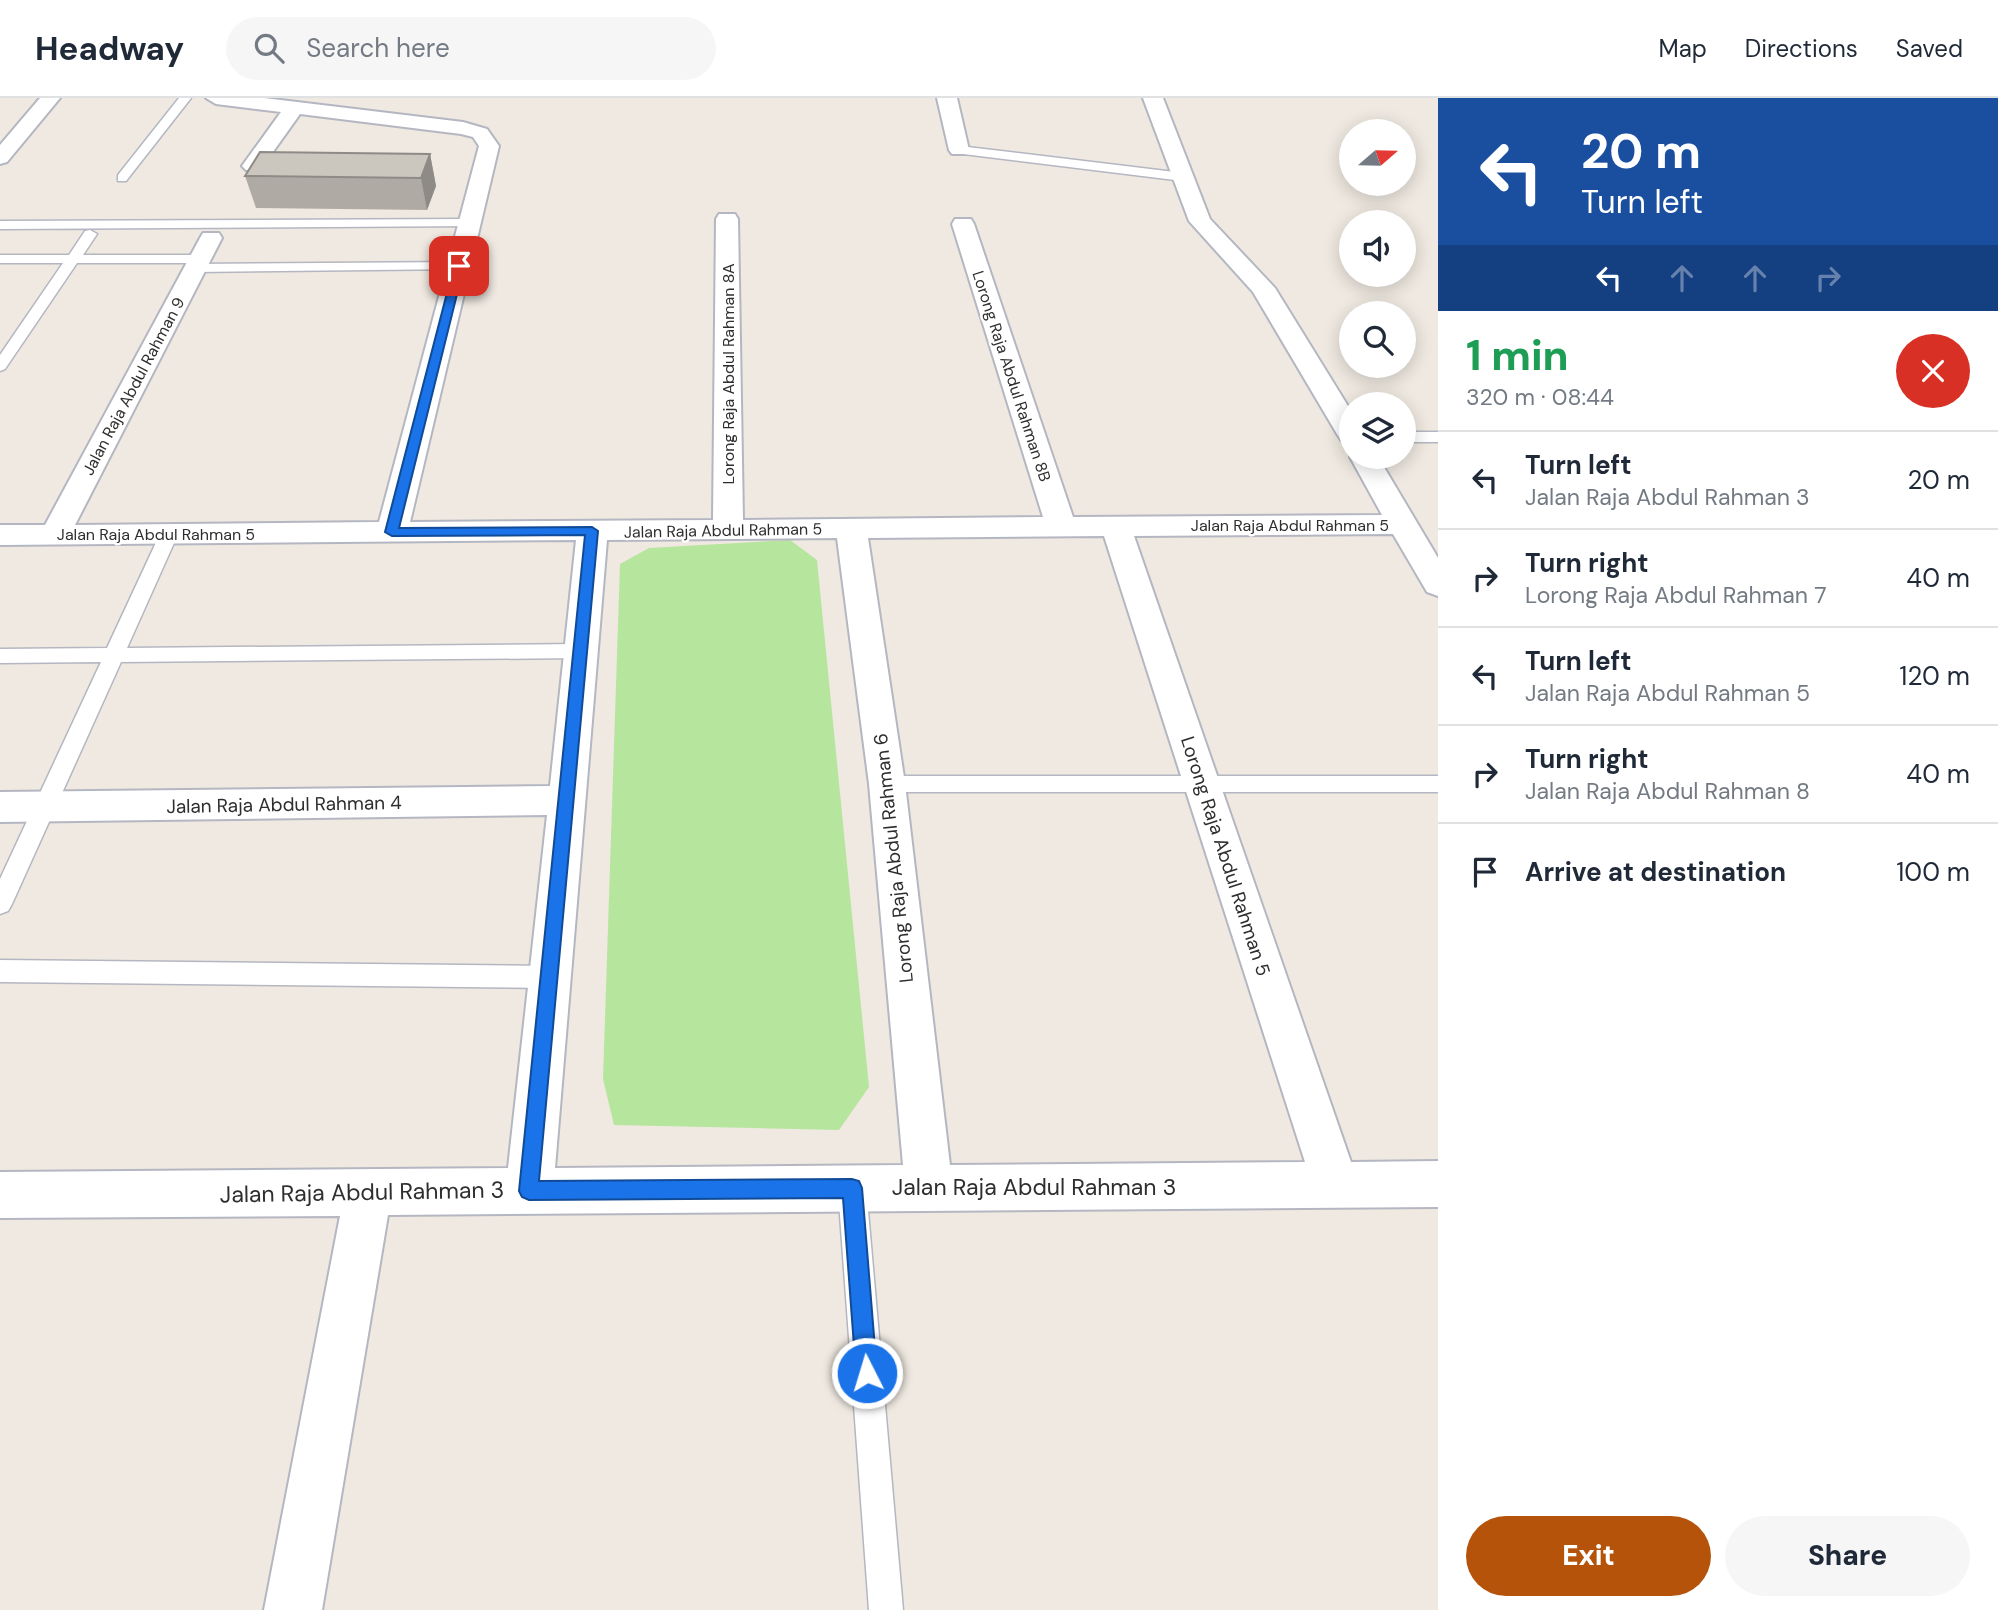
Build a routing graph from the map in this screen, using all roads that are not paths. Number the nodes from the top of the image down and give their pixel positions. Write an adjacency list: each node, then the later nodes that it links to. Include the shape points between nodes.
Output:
1 (50, 98): 8 (street)
2 (185, 98): 11 (lane)
3 (216, 98): 6 (street)
4 (947, 98): 7 (street)
5 (1153, 98): 10 (street)
6 (294, 108): 9 (street); 13 (street, via 480,132 489,146)
7 (959, 150): 10 (lane)
8 (0, 158)
9 (253, 166)
10 (1183, 177): 22 (street, via 1200,221 1263,288)
11 (122, 178)
12 (727, 219): 30 (street, Lorong Raja Abdul Rahman 8A)
13 (470, 223): 15 (lane); 20 (street)
14 (963, 224): 27 (street, Lorong Raja Abdul Rahman 8B)
15 (0, 225)
16 (90, 234): 18 (lane)
17 (202, 255): 18 (lane); 20 (lane); 33 (street, Jalan Raja Abdul Rahman 9)
18 (73, 259): 19 (lane); 21 (lane)
19 (0, 260)
20 (459, 266): 32 (street)
21 (0, 366)
22 (1339, 414)
23 (1416, 437): 24 (lane)
24 (1438, 437)
25 (1371, 469): 26 (street)
26 (1404, 524): 28 (street, Jalan Raja Abdul Rahman 5); 36 (street)
27 (1060, 527): 28 (street, Jalan Raja Abdul Rahman 5); 29 (street, Jalan Raja Abdul Rahman 5)
28 (1116, 527): 41 (street, Lorong Raja Abdul Rahman 5)
29 (851, 529): 30 (street, Jalan Raja Abdul Rahman 5); 40 (street, Lorong Raja Abdul Rahman 6)
30 (729, 530): 31 (street, Jalan Raja Abdul Rahman 5)
31 (592, 531): 32 (street, Jalan Raja Abdul Rahman 5); 37 (street)
32 (392, 532): 34 (street, Jalan Raja Abdul Rahman 5)
33 (55, 534): 34 (street, Jalan Raja Abdul Rahman 5); 35 (street, Jalan Raja Abdul Rahman 5)
34 (169, 534): 38 (lane)
35 (0, 535)
36 (1438, 585)
37 (582, 651): 38 (lane); 43 (street)
38 (114, 655): 39 (lane); 45 (lane)
39 (0, 656)
40 (887, 784): 41 (lane); 52 (street, Lorong Raja Abdul Rahman 6)
41 (1202, 784): 42 (lane); 50 (street, Lorong Raja Abdul Rahman 5)
42 (1438, 784)
43 (567, 800): 45 (street, Jalan Raja Abdul Rahman 4); 48 (street)
44 (0, 807): 45 (street, Jalan Raja Abdul Rahman 4)
45 (45, 807): 46 (lane)
46 (0, 904)
47 (0, 971): 48 (lane)
48 (550, 976): 53 (street)
49 (1438, 1184): 50 (street, Jalan Raja Abdul Rahman 3)
50 (1336, 1185): 52 (street, Jalan Raja Abdul Rahman 3)
51 (852, 1188): 52 (street, Jalan Raja Abdul Rahman 3); 53 (street, Jalan Raja Abdul Rahman 3); 57 (lane)
52 (929, 1188)
53 (529, 1191): 54 (street, Jalan Raja Abdul Rahman 3)
54 (368, 1192): 55 (street, Jalan Raja Abdul Rahman 3); 56 (street)
55 (0, 1195)
56 (293, 1610)
57 (886, 1610)

